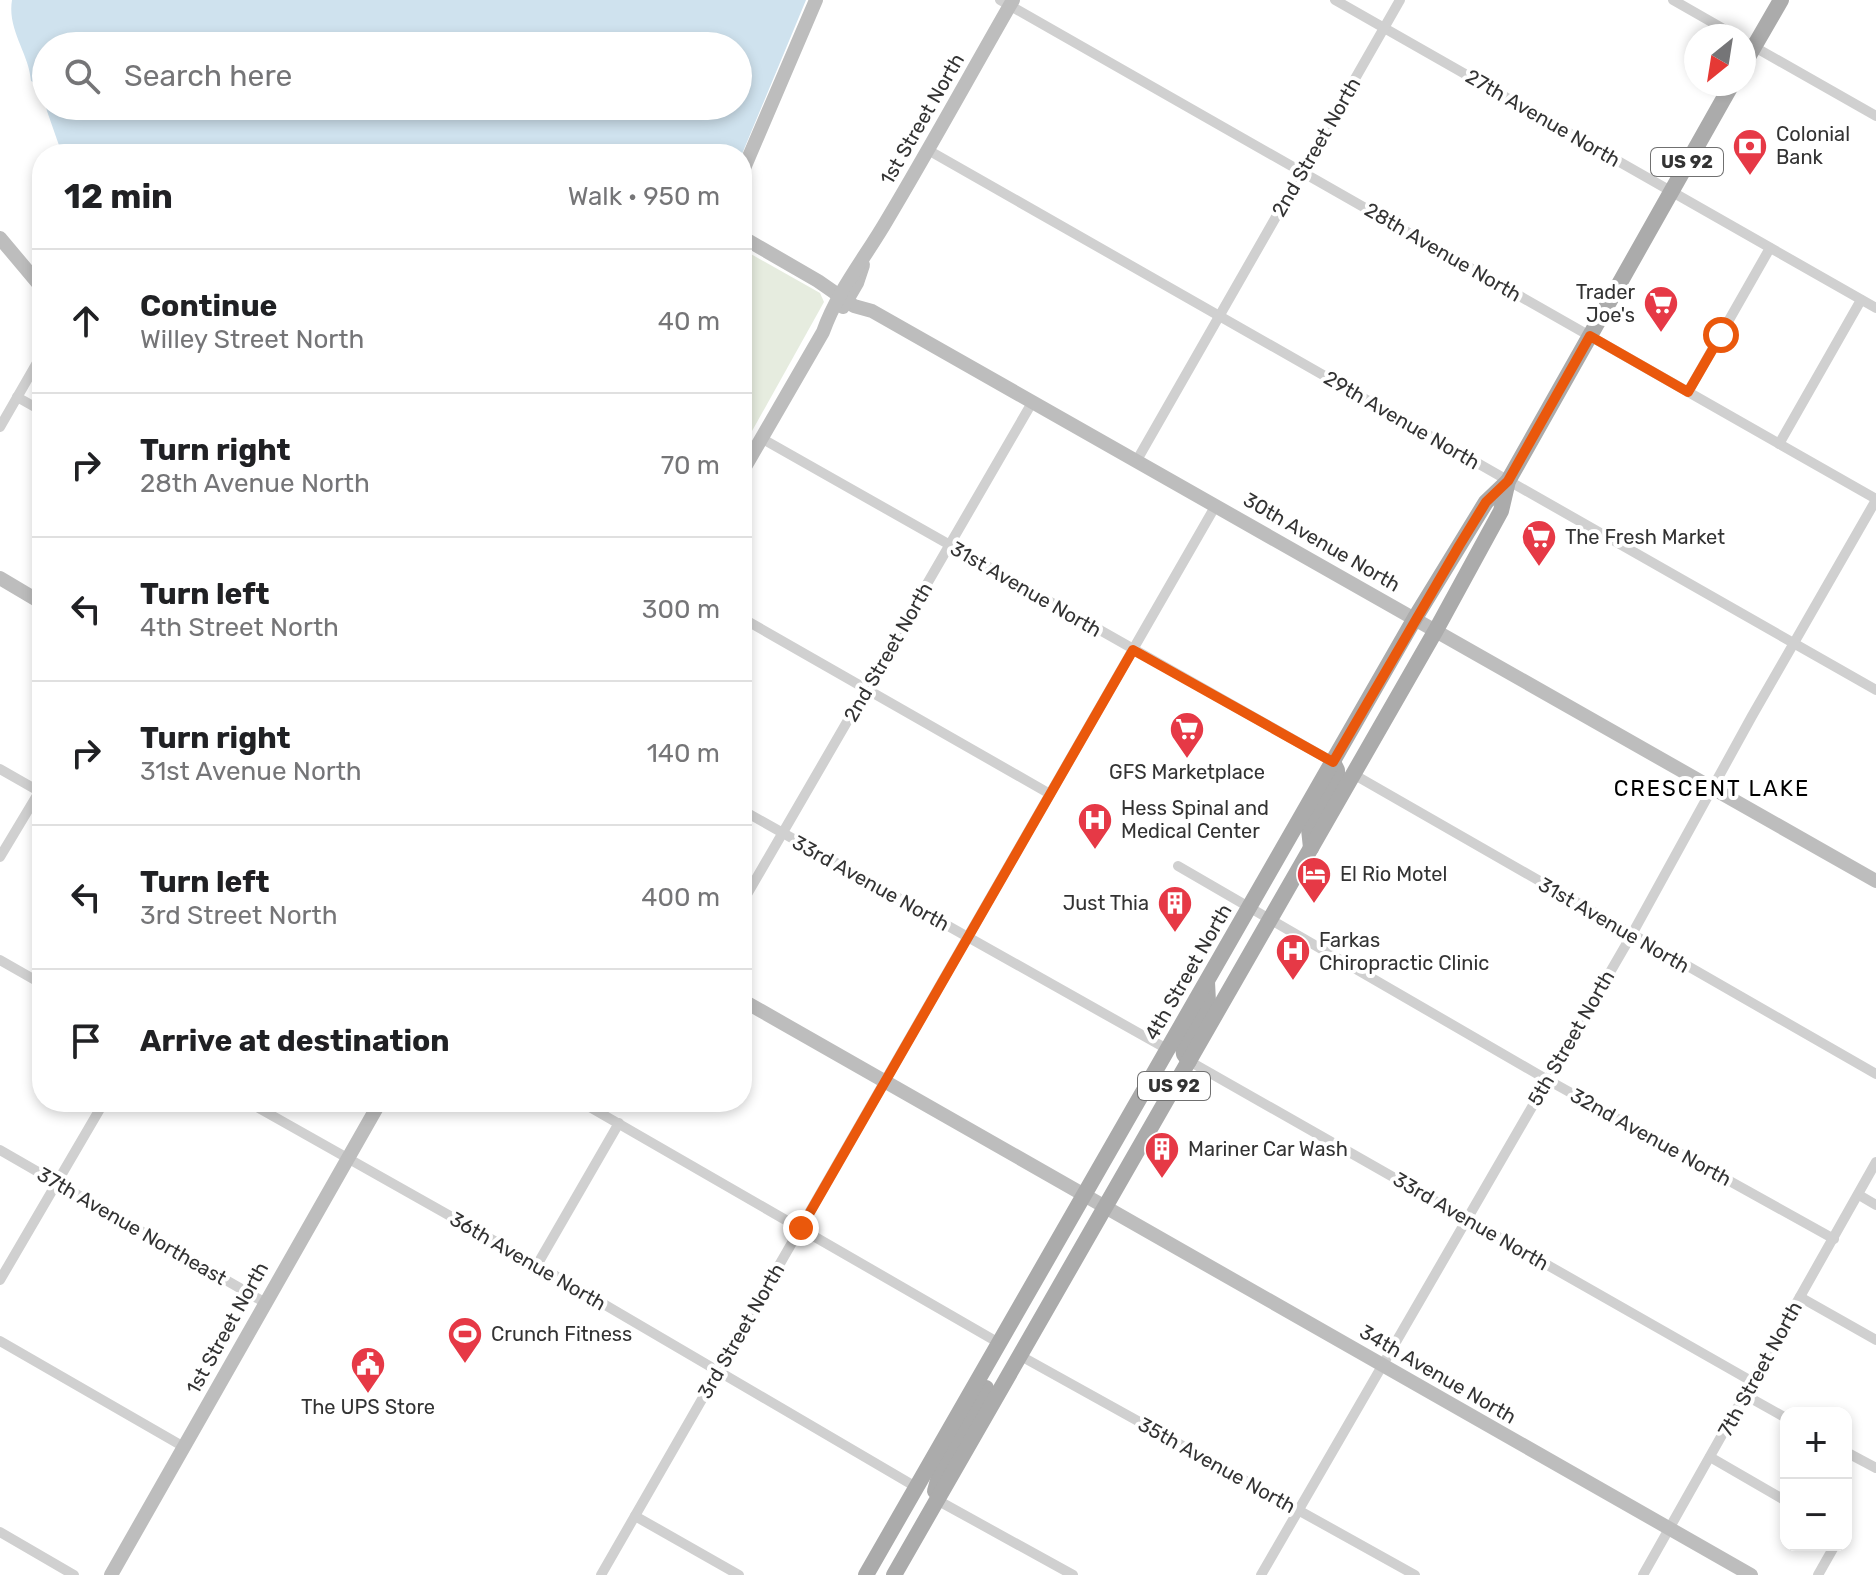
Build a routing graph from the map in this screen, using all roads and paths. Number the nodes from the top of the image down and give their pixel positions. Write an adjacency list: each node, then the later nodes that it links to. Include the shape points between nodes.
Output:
1 (816, 0): 13 (street)
2 (1335, 0): 8 (street, 27th Avenue North)
3 (1400, 0): 8 (street, 2nd Street North)
4 (1673, 0): 7 (street)
5 (1781, 0): 9 (main road)
6 (1008, 2): 14 (street, 1st Street North); 15 (street, 28th Avenue North)
7 (1715, 24)
8 (1384, 28): 15 (street, 2nd Street North); 16 (street, 27th Avenue North)
9 (1756, 34)
10 (1756, 48): 12 (street)
11 (1725, 96): 16 (main road, 4th Street North / US 92)
12 (1876, 116)
13 (752, 150)
14 (928, 150): 21 (street, 1st Street North); 24 (street, 29th Avenue North)
15 (1302, 172): 24 (street, 2nd Street North); 25 (street, 28th Avenue North)
16 (1671, 191): 19 (street, 27th Avenue North); 25 (main road, 4th Street North / US 92)
17 (0, 238): 20 (street)
18 (752, 243): 21 (street, via 818,281 834,283)
19 (1770, 248): 22 (street, 27th Avenue North); 27 (street)
20 (32, 276)
21 (844, 295): 29 (street, 30th Avenue North); 32 (street, 1st Street North)
22 (1861, 300): 23 (street, 27th Avenue North); 33 (street)
23 (1876, 308)
24 (1220, 316): 35 (street, 2nd Street North); 36 (street, 29th Avenue North)
25 (1590, 336): 27 (street, 28th Avenue North); 36 (main road, 4th Street North / US 92)
26 (32, 371): 28 (street)
27 (1688, 392): 33 (street, 28th Avenue North)
28 (17, 397): 30 (street); 31 (street)
29 (1033, 401): 35 (street, 30th Avenue North); 39 (street, 2nd Street North)
30 (32, 405)
31 (0, 427)
32 (761, 438): 34 (street, 1st Street North); 39 (street, 31st Avenue North)
33 (1779, 444): 37 (street, 28th Avenue North)
34 (752, 454)
35 (1137, 460): 38 (street, 30th Avenue North)
36 (1508, 481): 42 (main road, 4th Street North / US 92, via 1486,502); 44 (main road, 4th Street North / US 92, via 1501,511); 45 (street, 29th Avenue North)
37 (1876, 500): 45 (street, 5th Street North)
38 (1216, 505): 42 (street, 30th Avenue North); 46 (street, 3rd Street North)
39 (949, 546): 46 (street, 31st Avenue North); 47 (street, 2nd Street North)
40 (0, 578): 41 (street)
41 (32, 597)
42 (1415, 618): 44 (street, 30th Avenue North); 49 (main road, 4th Street North / US 92)
43 (752, 624): 47 (street)
44 (1436, 630): 51 (main road, 4th Street North / US 92); 53 (street, 30th Avenue North)
45 (1795, 644): 48 (street, 29th Avenue North); 53 (street, 5th Street North)
46 (1133, 650): 49 (street, 31st Avenue North); 54 (street, 3rd Street North)
47 (866, 689): 54 (street); 57 (street, 2nd Street North)
48 (1876, 690)
49 (1333, 762): 58 (main road, via 1337,778 1309,829); 63 (main road, 4th Street North / US 92)
50 (0, 769): 52 (street)
51 (1353, 774): 58 (main road, 4th Street North / US 92); 65 (street, 31st Avenue North)
52 (32, 786)
53 (1712, 788): 61 (street, 30th Avenue North); 65 (street, 5th Street North)
54 (1050, 794): 66 (street, 3rd Street North)
55 (32, 805): 59 (street)
56 (752, 816): 57 (street, 33rd Avenue North)
57 (782, 833): 62 (street, 2nd Street North); 66 (street, 33rd Avenue North)
58 (1311, 848): 64 (main road, 4th Street North / US 92)
59 (0, 857)
60 (1178, 866): 63 (street, 32nd Avenue North)
61 (1876, 881)
62 (752, 886)
63 (1249, 906): 64 (street, 32nd Avenue North); 69 (main road, 4th Street North / US 92)
64 (1270, 919): 72 (main road, 4th Street North / US 92); 74 (street, 32nd Avenue North)
65 (1631, 936): 73 (street, 31st Avenue North); 74 (street, 5th Street North)
66 (968, 937): 71 (street, 33rd Avenue North); 75 (street, 3rd Street North)
67 (0, 960): 68 (street)
68 (32, 978)
69 (1207, 980): 71 (main road, 4th Street North / US 92); 72 (main road, via 1208,1002 1183,1047)
70 (752, 1006): 75 (street, 34th Avenue North)
71 (1167, 1049): 85 (main road, 4th Street North / US 92)
72 (1189, 1061): 88 (main road, 4th Street North / US 92); 89 (street, 33rd Avenue North)
73 (1876, 1074)
74 (1546, 1079): 89 (street, 5th Street North); 91 (street, 32nd Avenue North)
75 (885, 1081): 85 (street, 34th Avenue North); 90 (street, 3rd Street North)
76 (98, 1112): 84 (street)
77 (266, 1112): 82 (street, 36th Avenue North)
78 (374, 1112): 82 (street, 1st Street North)
79 (599, 1112): 80 (street)
80 (619, 1123): 90 (street); 92 (street)
81 (0, 1150): 84 (street, 37th Avenue Northeast)
82 (346, 1158): 92 (street, 36th Avenue North); 95 (street, 1st Street North)
83 (1876, 1162): 86 (street, 7th Street North)
84 (57, 1183): 93 (street); 95 (street, 37th Avenue Northeast)
85 (1084, 1195): 88 (street, 34th Avenue North); 98 (main road, 4th Street North / US 92)
86 (1859, 1195): 87 (street); 91 (street, 7th Street North)
87 (1876, 1205)
88 (1105, 1208): 99 (main road, 4th Street North / US 92); 100 (street, 34th Avenue North)
89 (1467, 1219): 100 (street, 5th Street North); 102 (street, 33rd Avenue North)
90 (801, 1228): 98 (street); 101 (street, 3rd Street North)
91 (1834, 1239): 94 (street, 7th Street North)
92 (537, 1265): 101 (street, 36th Avenue North)
93 (0, 1280)
94 (1800, 1297): 96 (street); 102 (street, 7th Street North)
95 (264, 1302): 105 (street, 1st Street North)
96 (1876, 1340)
97 (0, 1341): 105 (street)
98 (999, 1343): 109 (main road, 4th Street North / US 92); 111 (main road, via 1003,1358 941,1469)
99 (1019, 1355): 111 (main road, 4th Street North / US 92); 112 (street, 35th Avenue North)
100 (1384, 1366): 112 (street, 5th Street North); 114 (street, 34th Avenue North)
101 (718, 1372): 109 (street, 36th Avenue North); 113 (street, 3rd Street North)
102 (1753, 1382): 103 (street, 7th Street North)
103 (1745, 1395): 104 (street); 107 (street, 7th Street North)
104 (1780, 1415)
105 (184, 1447): 119 (street, 1st Street North)
106 (1852, 1455): 108 (street)
107 (1710, 1457): 110 (street); 114 (street, 7th Street North)
108 (1876, 1468)
109 (916, 1487): 116 (main road, 4th Street North / US 92)
110 (1780, 1498)
111 (937, 1500): 124 (main road, 4th Street North / US 92); 125 (street)
112 (1298, 1510): 126 (street, 5th Street North); 127 (street, 35th Avenue North)
113 (635, 1516): 120 (street, 3rd Street North); 121 (street)
114 (1669, 1528): 128 (street, 7th Street North); 129 (street, 34th Avenue North)
115 (0, 1532): 118 (street)
116 (883, 1546): 122 (main road, 4th Street North / US 92); 123 (main road, via 886,1560)
117 (1832, 1551): 130 (street)
118 (74, 1575)
119 (111, 1575)
120 (601, 1575)
121 (739, 1575)
122 (866, 1575)
123 (878, 1575)
124 (894, 1575)
125 (1073, 1575)
126 (1261, 1575)
127 (1415, 1575)
128 (1643, 1575)
129 (1751, 1575)
130 (1818, 1575)

